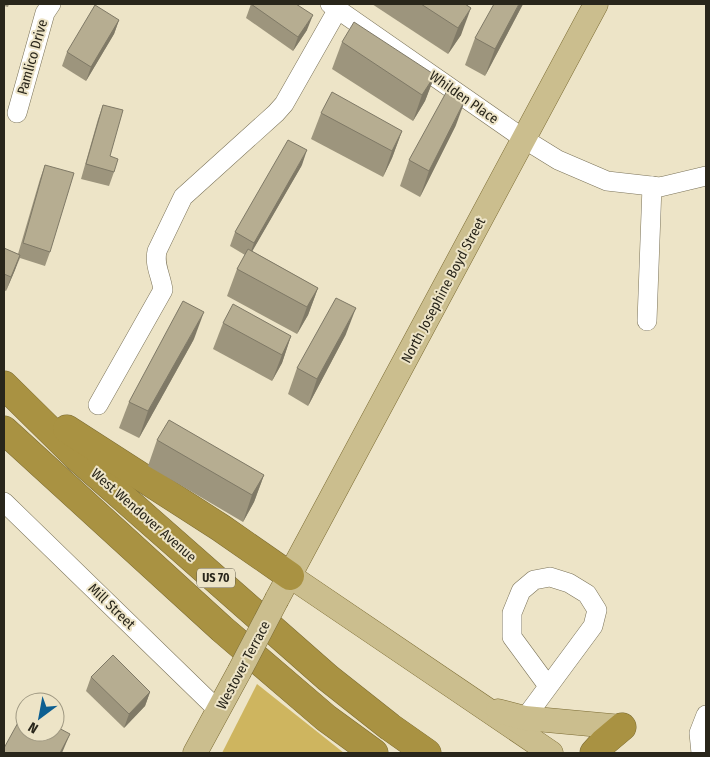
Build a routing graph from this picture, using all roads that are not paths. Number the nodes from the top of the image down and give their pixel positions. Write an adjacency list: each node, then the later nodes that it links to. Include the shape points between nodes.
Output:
1 (51, 4): 4 (street, Pamlico Drive, via 45,13)
2 (596, 4): 5 (main road, North Josephine Boyd Street)
3 (334, 7): 5 (street, Whilden Place); 10 (street, via 284,104 183,197 155,260 163,290)
4 (17, 113)
5 (524, 139): 7 (street, Whilden Place, via 558,160 607,181); 13 (main road, North Josephine Boyd Street)
6 (706, 176): 7 (street, Whilden Place)
7 (652, 186): 8 (street)
8 (647, 321)
9 (9, 390): 13 (highway, via 221,528); 22 (highway, West Wendover Avenue / US 70, via 77,457 328,678)
10 (98, 405)
11 (4, 430): 20 (highway, US 70, via 222,629 326,718)
12 (4, 502): 16 (street, Mill Street)
13 (284, 588): 15 (main road); 16 (main road, Westover Terrace, bridge)
14 (548, 686): 14 (street, via 593,626 597,610 587,594 569,582 550,577 534,580 521,591 512,613 512,637); 18 (street)
15 (480, 705): 18 (main road); 23 (main road)
16 (219, 711): 21 (main road, Westover Terrace)
17 (706, 715): 25 (street, via 699,733)
18 (525, 718): 19 (main road)
19 (631, 725): 24 (highway, via 603,743)
20 (370, 751)
21 (195, 753)
22 (427, 753)
23 (550, 753)
24 (594, 753)
25 (701, 753)

